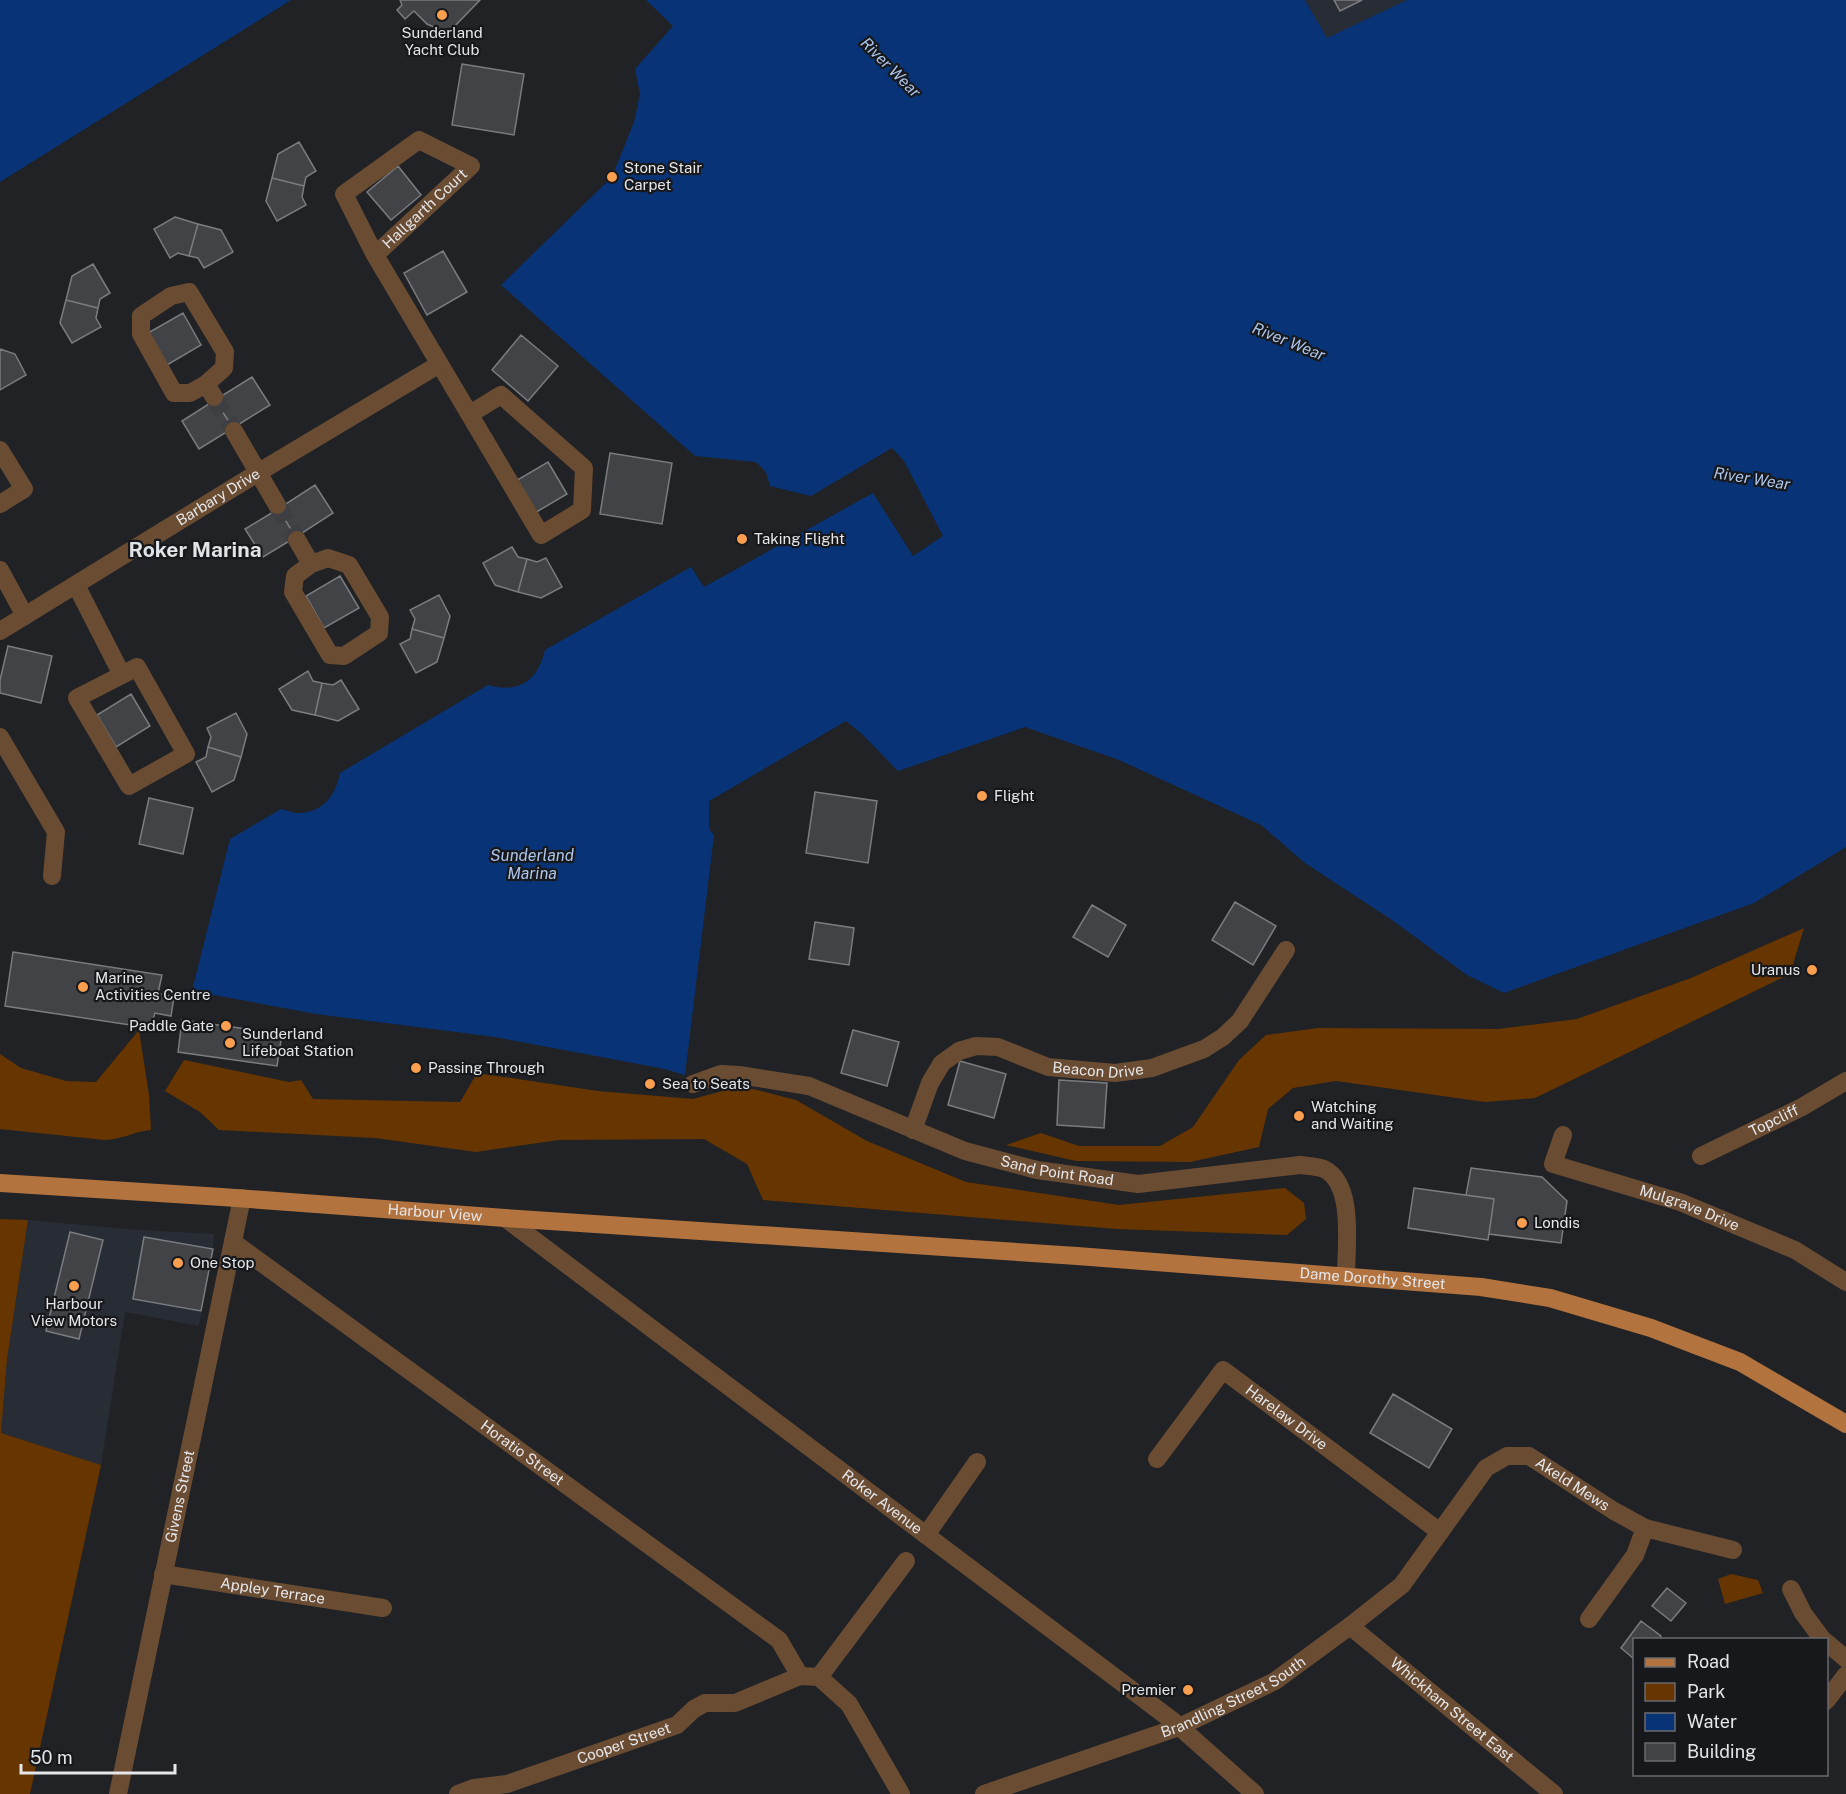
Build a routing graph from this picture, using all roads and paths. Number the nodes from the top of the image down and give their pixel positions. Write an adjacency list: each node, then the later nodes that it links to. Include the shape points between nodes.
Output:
1 (375, 255): 1 (street, Hallgarth Court, via 344,194 419,140 471,166); 2 (street, Hallgarth Court)
2 (438, 365): 4 (street, Hallgarth Court); 7 (street, Barbary Drive)
3 (210, 391): 3 (street, via 174,393 141,334 141,316 171,296 189,292 225,352 225,368)
4 (470, 414): 4 (street, Hallgarth Court, via 501,395 584,468 582,510 541,535)
5 (234, 431): 7 (street)
6 (0, 450): 8 (street, via 24,489)
7 (259, 472): 9 (street); 13 (street, Barbary Drive)
8 (0, 504)
9 (277, 505)
10 (297, 540): 11 (street)
11 (311, 564): 11 (street, via 328,558 349,565 380,617 379,633 344,656 330,655 293,592 295,576)
12 (0, 570): 14 (street)
13 (76, 585): 14 (street, Barbary Drive); 16 (street)
14 (25, 616): 15 (street, Barbary Drive)
15 (0, 632)
16 (122, 675): 16 (street, via 137,667 186,754 129,786 77,698)
17 (0, 736): 18 (street, via 56,832)
18 (52, 876)
19 (1286, 950): 22 (street, Beacon Drive, via 1240,1021 1204,1048 1152,1068 1115,1074 1048,1067 998,1047 976,1046 959,1051 942,1063 930,1083)
20 (1846, 1081): 24 (street, Topcliff)
21 (693, 1084): 22 (street, Sand Point Road, via 722,1074 808,1086)
22 (914, 1130): 30 (street, Sand Point Road, via 965,1151 1037,1170 1138,1184 1300,1165 1323,1168 1336,1179 1344,1198)
23 (1563, 1135): 31 (street, Mulgrave Drive, via 1552,1164 1680,1202 1795,1250)
24 (1701, 1156)
25 (0, 1184): 26 (main road, Harbour View)
26 (242, 1198): 27 (main road, Harbour View); 28 (street, Givens Street)
27 (505, 1218): 29 (main road, Harbour View); 37 (street, Roker Avenue)
28 (232, 1242): 40 (street, Givens Street); 49 (street, Horatio Street, via 779,1640)
29 (872, 1242): 30 (main road, Dame Dorothy Street)
30 (1346, 1276): 32 (main road, Dame Dorothy Street, via 1481,1287 1550,1298 1651,1328 1740,1362)
31 (1846, 1282)
32 (1846, 1424)
33 (1157, 1459): 36 (street, Harelaw Drive, via 1223,1370)
34 (977, 1462): 37 (street)
35 (1645, 1528): 36 (street, Akeld Mews, via 1529,1456 1507,1456 1485,1468); 38 (street, Akeld Mews); 43 (street, via 1635,1555)
36 (1440, 1532): 44 (street, Brandling Street South, via 1402,1585)
37 (926, 1535): 52 (street, Roker Avenue)
38 (1733, 1550)
39 (906, 1561): 50 (street)
40 (163, 1574): 42 (street, Appley Terrace); 54 (street, Givens Street)
41 (1791, 1589): 45 (street)
42 (383, 1608)
43 (1589, 1619)
44 (1350, 1626): 52 (street, Brandling Street South, via 1275,1681); 59 (street, Whickham Street East)
45 (1823, 1638)
46 (1828, 1644): 47 (street)
47 (1846, 1659)
48 (1846, 1675): 51 (street)
49 (800, 1676): 50 (street, Cooper Street); 53 (street, Cooper Street, via 735,1703 705,1703 677,1725)
50 (819, 1677): 56 (street, via 849,1704)
51 (1828, 1700)
52 (1179, 1727): 57 (street, Brandling Street South); 58 (street, Roker Avenue)
53 (509, 1789): 55 (street, Cooper Street, via 474,1788)
54 (118, 1794)
55 (458, 1794)
56 (901, 1794)
57 (984, 1794)
58 (1255, 1794)
59 (1554, 1794)

